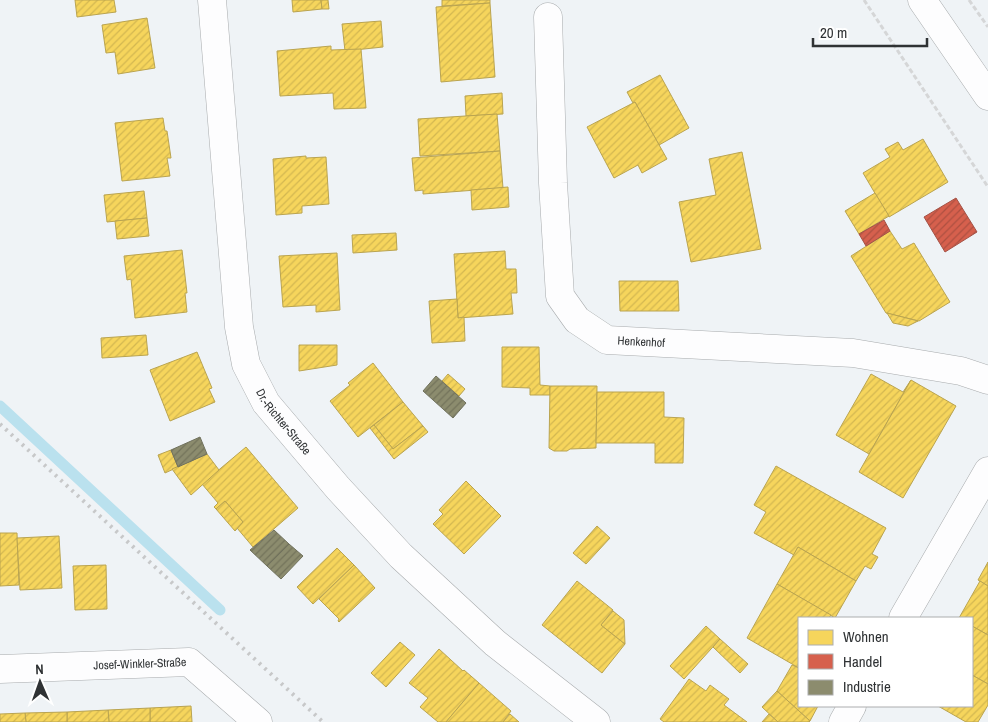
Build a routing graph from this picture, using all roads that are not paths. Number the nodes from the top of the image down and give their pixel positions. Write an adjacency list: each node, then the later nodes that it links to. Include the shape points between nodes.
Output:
1 (212, 0): 11 (street, Dr.-Richter-Straße, via 239,327 246,364 266,403 401,556 495,643)
2 (922, 0): 4 (street)
3 (548, 17): 5 (street, Henkenhof, via 560,296 576,320 607,340 853,353 961,371)
4 (988, 96)
5 (988, 380)
6 (988, 471): 7 (street)
7 (904, 617)
8 (0, 669): 10 (street, Josef-Winkler-Straße, via 189,662)
9 (851, 707): 12 (street)
10 (258, 722)
11 (596, 722)
12 (843, 722)

